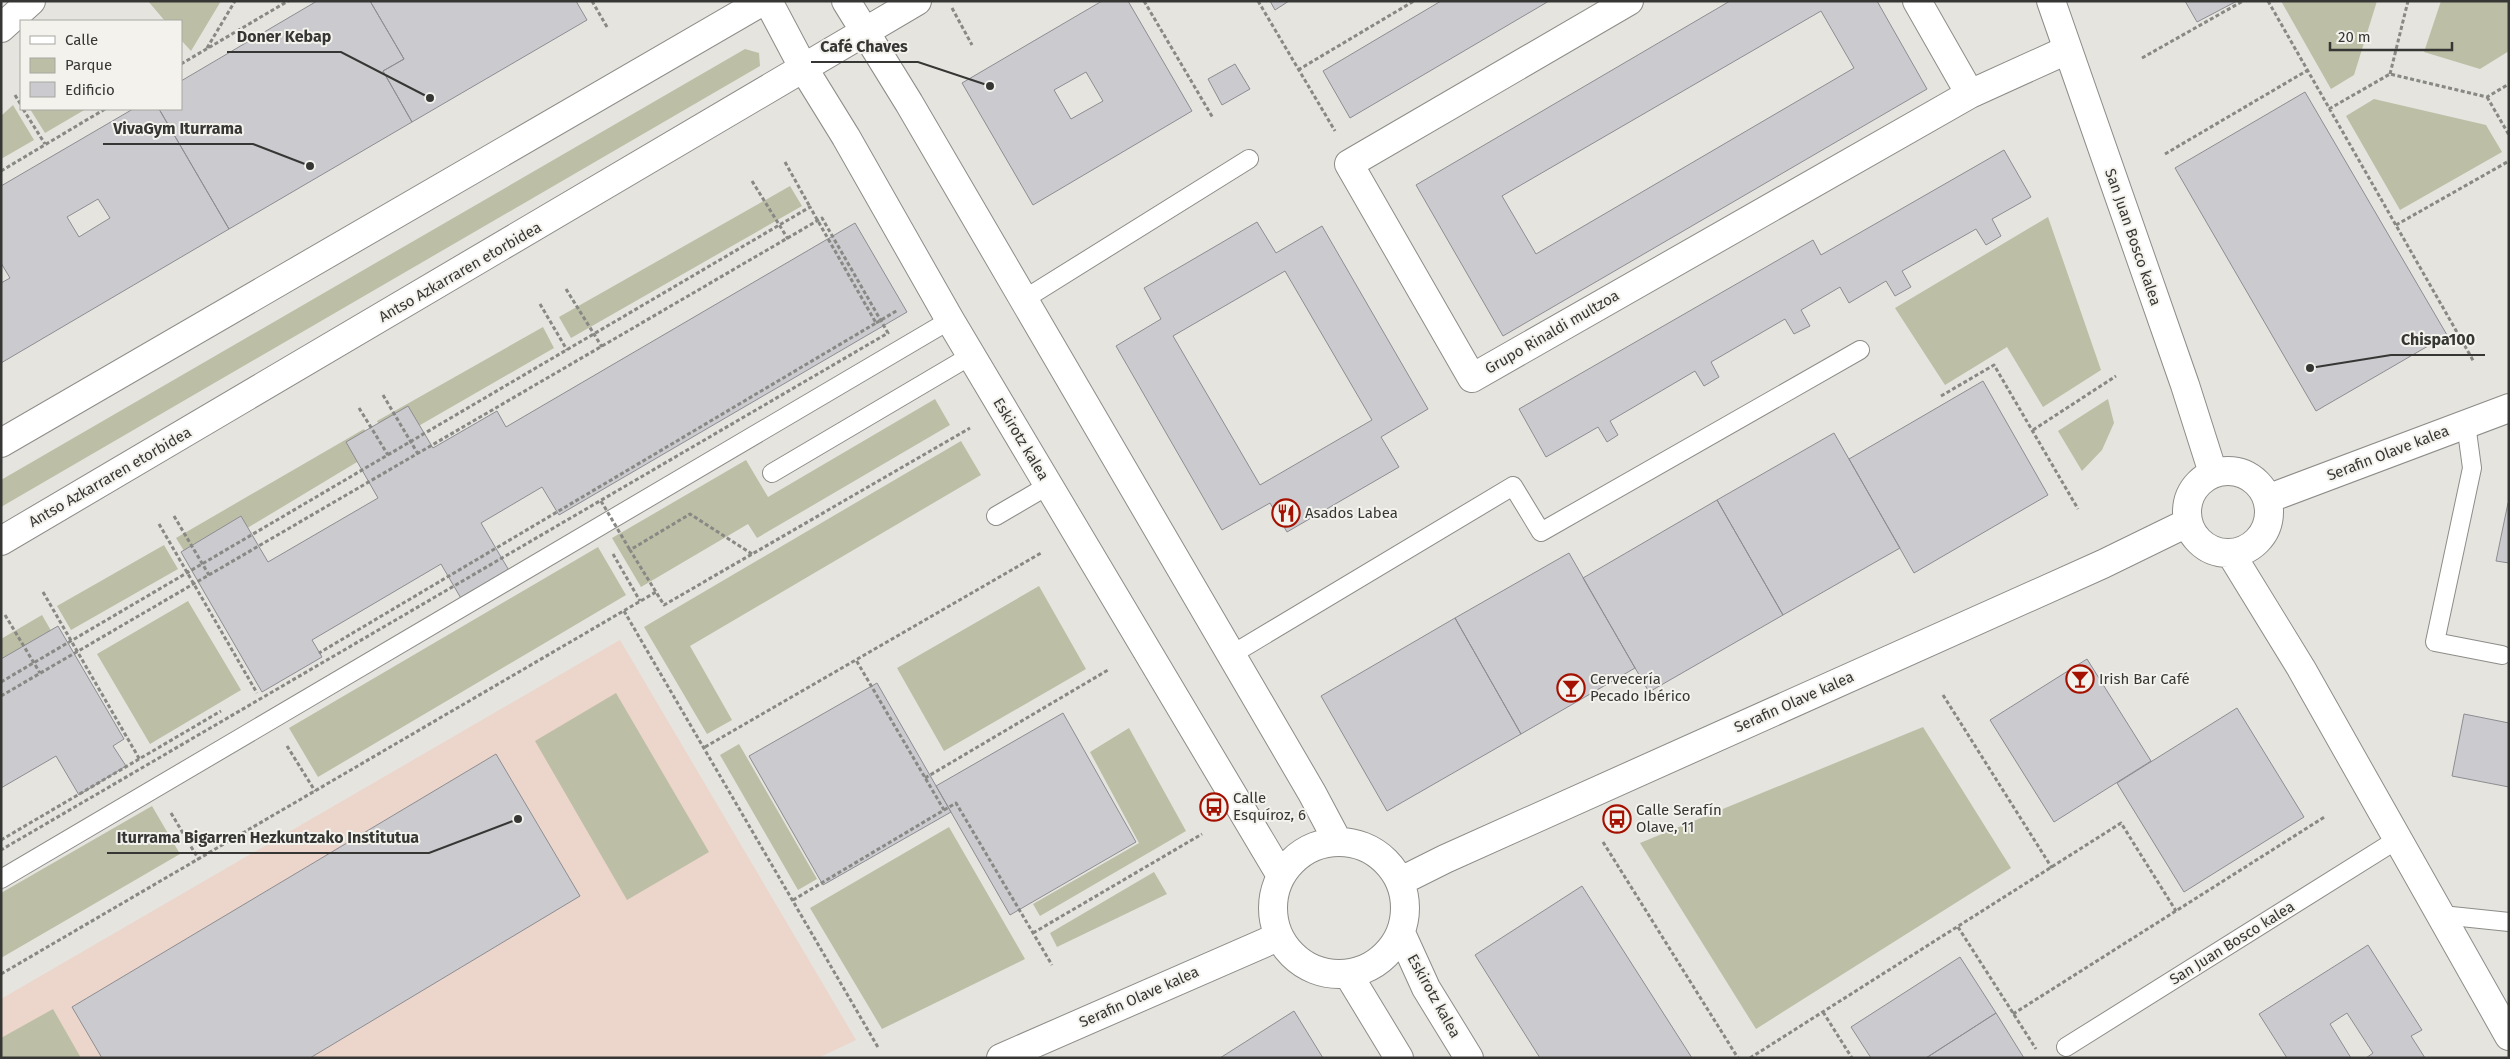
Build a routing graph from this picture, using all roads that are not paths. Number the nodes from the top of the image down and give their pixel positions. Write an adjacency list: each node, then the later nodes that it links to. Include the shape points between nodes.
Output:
1 (31, 1): 9 (main road)
2 (763, 1): 21 (main road)
3 (768, 1): 12 (main road, Eskirotz kalea)
4 (846, 1): 10 (main road)
5 (917, 1): 10 (main road, Antso Azkarraren etorbidea)
6 (1629, 1): 13 (main road, Grupo Rinaldi multzoa, via 1350,164 1472,378)
7 (1917, 1): 13 (main road)
8 (2051, 1): 11 (main road, San Juan Bosco kalea)
9 (1, 28)
10 (866, 32): 12 (main road, Antso Azkarraren etorbidea); 15 (main road)
11 (2067, 50): 13 (main road, Grupo Rinaldi multzoa); 23 (main road, San Juan Bosco kalea)
12 (804, 69): 16 (main road, Eskirotz kalea); 28 (main road, Antso Azkarraren etorbidea)
13 (1970, 94)
14 (1249, 159): 15 (lane)
15 (1023, 300): 30 (main road)
16 (950, 320): 18 (main road, Eskirotz kalea); 35 (lane)
17 (1860, 350): 30 (lane, via 1541,532 1513,486)
18 (972, 355): 22 (lane); 24 (main road, Eskirotz kalea)
19 (2509, 408): 20 (main road, Serafin Olave kalea)
20 (2466, 424): 25 (main road, Serafin Olave kalea); 31 (lane, via 2472,468 2435,642)
21 (1, 443)
22 (772, 473)
23 (2213, 473): 25 (main road, via 2235,471 2255,480); 27 (main road, via 2196,484 2186,503)
24 (1048, 485): 26 (lane); 34 (main road, Eskirotz kalea)
25 (2268, 499): 29 (main road, via 2269,517 2263,536 2249,548)
26 (996, 516)
27 (2187, 523): 29 (main road, via 2196,540 2212,551); 36 (main road, Serafin Olave kalea)
28 (1, 541)
29 (2231, 554): 32 (main road, via 2301,668)
30 (1231, 655): 33 (main road)
31 (2502, 655)
32 (2398, 838): 37 (main road); 43 (lane, San Juan Bosco kalea)
33 (1337, 840): 34 (main road, via 1304,850); 36 (main road, via 1375,851)
34 (1280, 874): 40 (main road, via 1272,905)
35 (1, 879)
36 (1401, 881): 39 (main road, via 1406,907)
37 (2442, 915): 38 (lane); 42 (main road)
38 (2509, 922)
39 (1401, 933): 41 (main road, via 1380,960); 46 (main road, Eskirotz kalea, via 1426,988)
40 (1278, 937): 41 (main road, via 1295,959 1320,972); 44 (main road, Serafin Olave kalea)
41 (1348, 974): 45 (main road)
42 (2509, 1036)
43 (2066, 1048)
44 (1001, 1058)
45 (1399, 1058)
46 (1469, 1058)

